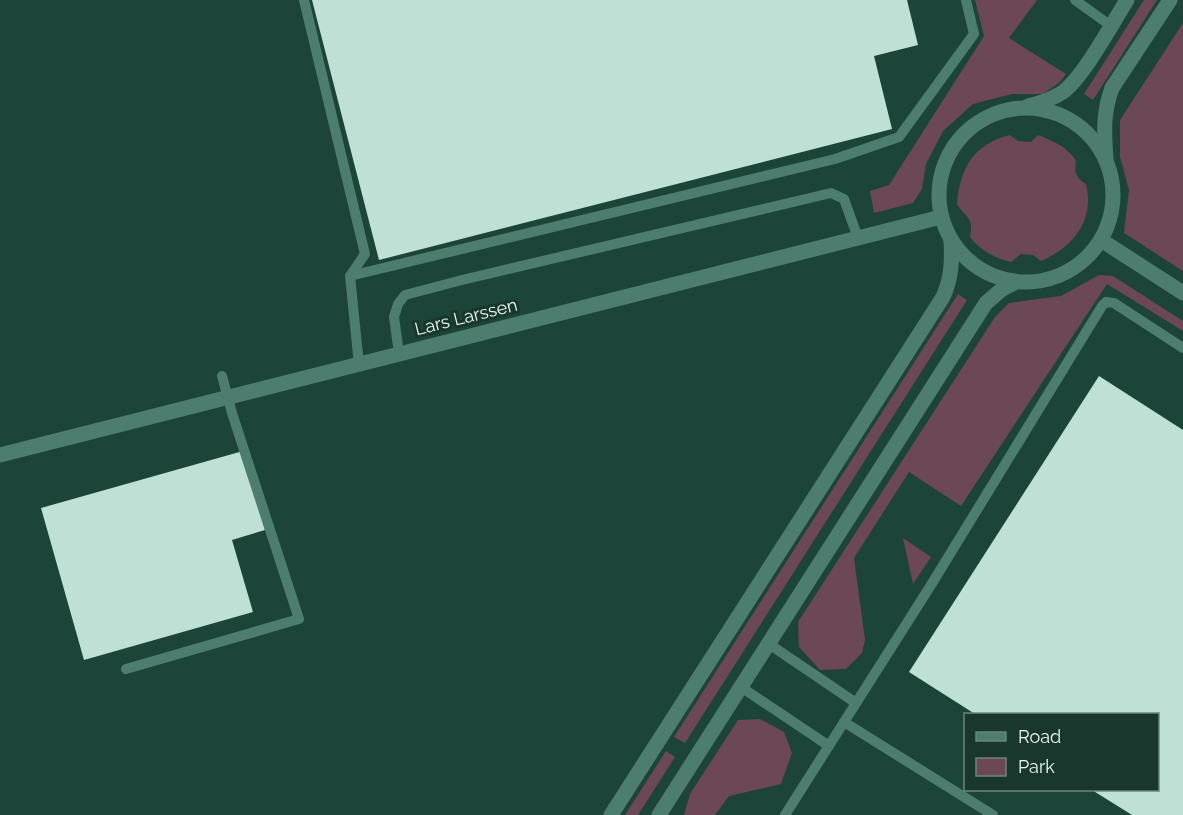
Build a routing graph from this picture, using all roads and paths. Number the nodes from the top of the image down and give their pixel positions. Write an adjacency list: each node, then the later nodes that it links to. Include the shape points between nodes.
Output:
1 (304, 0): 13 (lane, via 365,254)
2 (966, 0): 13 (lane, via 974,34 899,137 835,159)
3 (1075, 0): 6 (lane)
4 (1127, 0): 6 (street)
5 (1170, 0): 8 (street, via 1112,88 1104,125)
6 (1111, 26): 7 (street, via 1064,90 1044,102)
7 (1021, 108): 8 (street, via 1039,109 1073,122 1099,147); 9 (street, via 984,119 955,144 940,179)
8 (1107, 164): 12 (street, via 1113,202)
9 (941, 217): 10 (street, Lars Larssen); 11 (street)
10 (858, 238): 17 (street, Lars Larssen); 17 (lane, via 844,199 831,193 462,280 405,295 394,317)
11 (951, 240): 14 (street, via 979,268); 28 (street, via 952,266 943,297)
12 (1101, 240): 14 (street, via 1088,256 1056,277); 15 (street)
13 (350, 276): 18 (lane)
14 (1016, 282): 22 (street, via 986,303)
15 (1183, 293)
16 (1183, 348): 25 (lane, via 1114,303 1102,306)
17 (399, 354): 18 (street, Lars Larssen)
18 (358, 365): 20 (street, Lars Larssen)
19 (222, 376): 20 (lane)
20 (228, 398): 21 (street, Lars Larssen); 23 (lane, via 299,619)
21 (0, 455)
22 (769, 644): 24 (street); 25 (lane)
23 (126, 669)
24 (741, 687): 27 (lane); 29 (street)
25 (856, 703): 26 (lane)
26 (844, 722): 27 (lane); 31 (lane)
27 (829, 746): 30 (lane)
28 (611, 815)
29 (659, 815)
30 (785, 815)
31 (993, 815)

